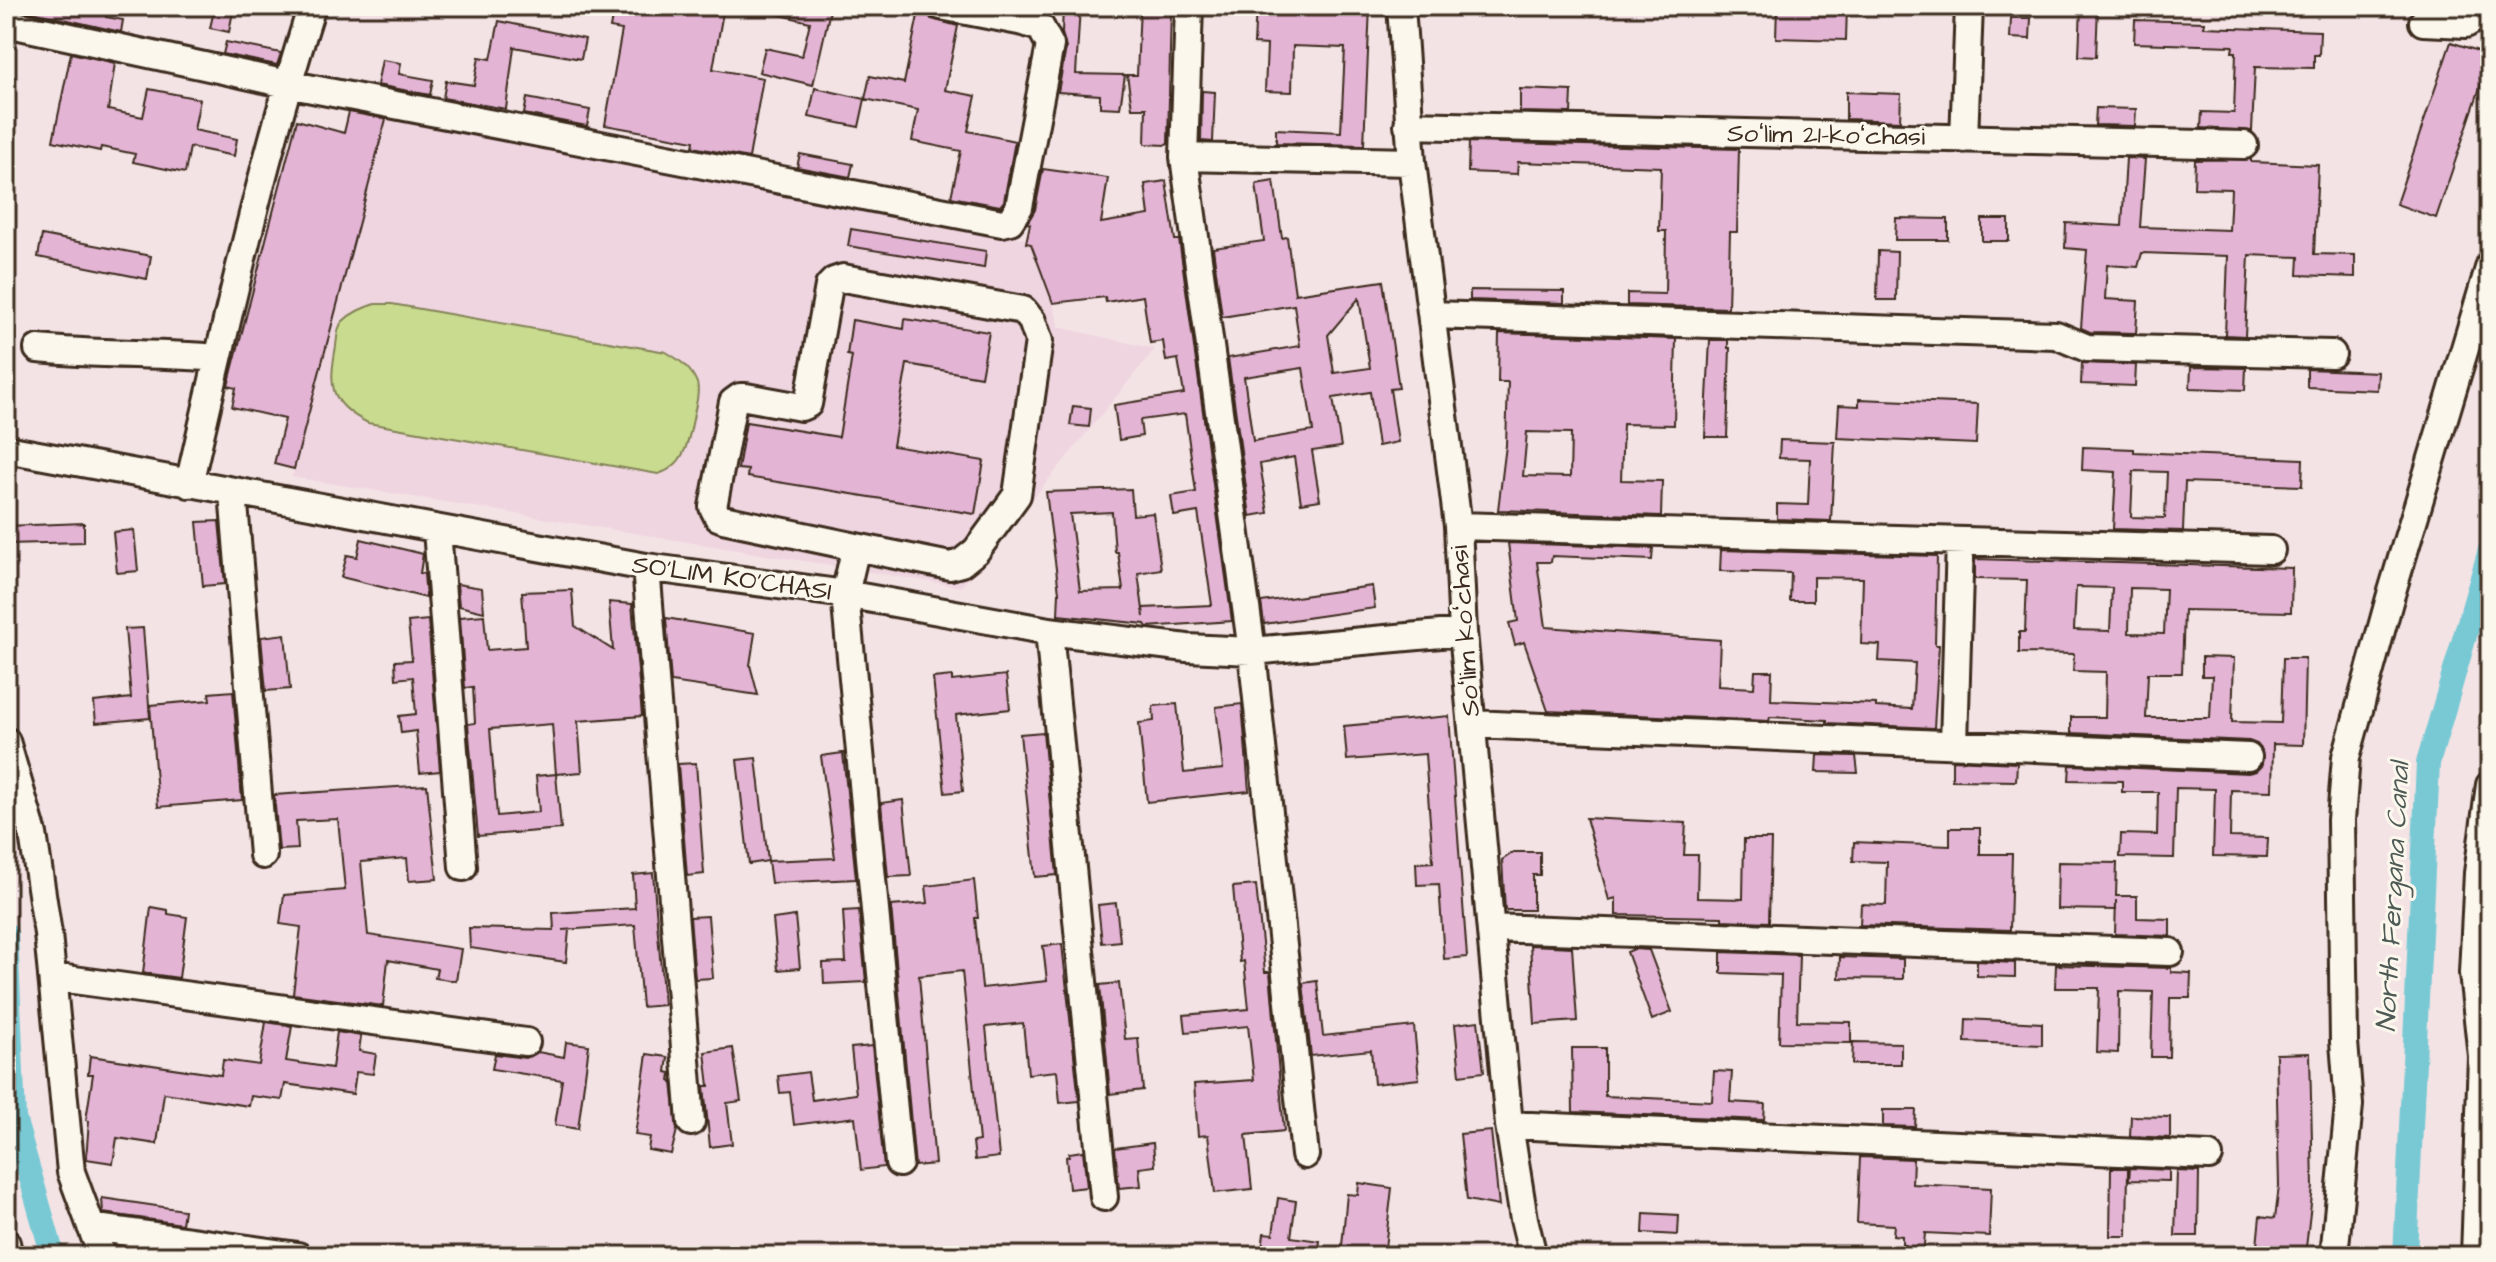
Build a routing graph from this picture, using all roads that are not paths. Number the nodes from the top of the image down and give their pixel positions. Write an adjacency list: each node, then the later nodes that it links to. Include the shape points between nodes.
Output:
1 (312, 6): 9 (street)
2 (941, 6): 9 (street, via 1041,28 1050,45 1019,207 1010,221)
3 (1189, 6): 13 (street)
4 (1401, 6): 10 (street, Soʻlim koʻchasi)
5 (1969, 6): 11 (street)
6 (2490, 9): 7 (street, via 2466,24)
7 (2423, 22)
8 (6, 23): 9 (street)
9 (287, 84): 19 (street)
10 (1408, 125): 11 (street, Soʻlim 21-koʻchasi); 14 (street, Soʻlim koʻchasi)
11 (1964, 139): 12 (street, Soʻlim 21-koʻchasi)
12 (2244, 145)
13 (1184, 157): 14 (street); 32 (street)
14 (1412, 162): 16 (street, Soʻlim koʻchasi)
15 (2490, 265): 56 (street, via 2346,757 2341,820 2349,1105)
16 (1432, 315): 18 (street, via 2056,335 2087,348); 23 (street, Soʻlim koʻchasi)
17 (38, 349): 19 (street)
18 (2332, 354)
19 (218, 358): 21 (street)
20 (6, 449): 21 (street, SO'LIM KO'CHASI)
21 (189, 484): 22 (street, SO'LIM KO'CHASI)
22 (233, 492): 24 (street, SO'LIM KO'CHASI); 38 (street)
23 (1458, 526): 25 (street); 31 (street, Soʻlim koʻchasi)
24 (437, 530): 28 (street, SO'LIM KO'CHASI); 39 (street)
25 (1960, 541): 27 (street); 35 (street)
26 (856, 547): 26 (street, via 718,517 713,507 733,402 746,397 808,404 829,286 838,279 1023,310 1039,341 1017,495 961,563 950,566); 29 (street)
27 (2271, 550)
28 (646, 567): 29 (street, SO'LIM KO'CHASI); 44 (street)
29 (845, 594): 30 (street, SO'LIM KO'CHASI); 48 (street)
30 (1049, 631): 32 (street, SO'LIM KO'CHASI); 49 (street)
31 (1463, 632): 32 (street, SO'LIM KO'CHASI); 33 (street, Soʻlim koʻchasi)
32 (1252, 651): 46 (street)
33 (1472, 724): 35 (street); 40 (street, Soʻlim koʻchasi)
34 (6, 741): 42 (street, via 33,834)
35 (1954, 744): 36 (street)
36 (2248, 757)
37 (2490, 785): 57 (street, via 2478,873 2473,973 2482,1056)
38 (263, 855)
39 (463, 867)
40 (1491, 928): 41 (street); 45 (street, Soʻlim koʻchasi)
41 (2170, 952)
42 (52, 977): 43 (street); 50 (street, via 71,1172)
43 (526, 1042)
44 (691, 1122)
45 (1509, 1125): 47 (street); 55 (street, Soʻlim koʻchasi)
46 (1305, 1155)
47 (2209, 1156)
48 (899, 1163)
49 (1104, 1197)
50 (91, 1227): 53 (street); 54 (street)
51 (6, 1243): 52 (street)
52 (9, 1256)
53 (102, 1256)
54 (298, 1256)
55 (1533, 1256)
56 (2334, 1256)
57 (2475, 1256)

